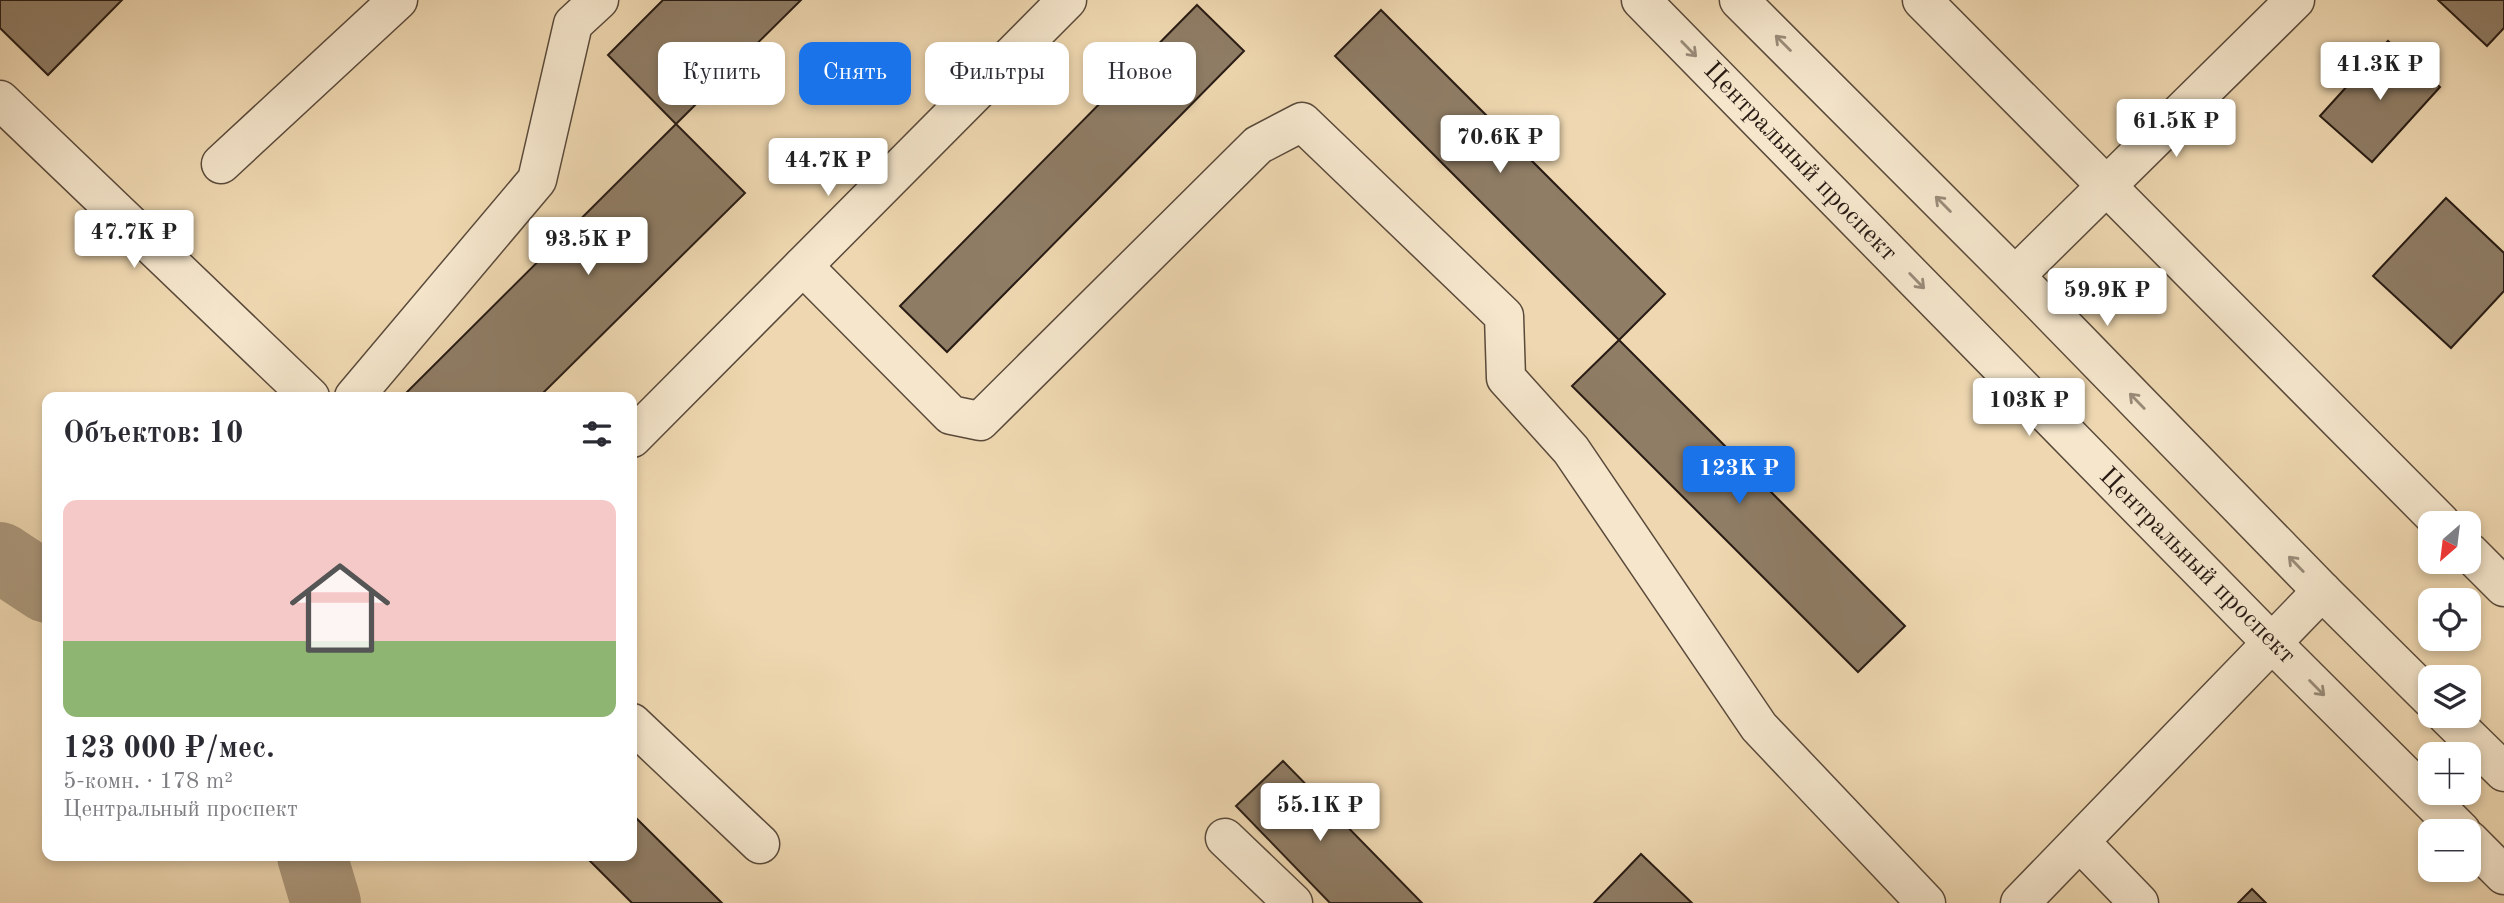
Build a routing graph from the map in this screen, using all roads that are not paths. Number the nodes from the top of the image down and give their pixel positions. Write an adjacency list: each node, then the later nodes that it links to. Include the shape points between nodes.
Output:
1 (398, 0): 9 (street)
2 (599, 0): 14 (street, via 573,24 537,180)
3 (1067, 0): 11 (street)
4 (1641, 0): 20 (street, Центральный проспект, one-way to 20)
5 (1739, 0): 12 (street, one-way to 5)
6 (1922, 0): 10 (street)
7 (2295, 0): 10 (street)
8 (0, 100): 13 (street)
9 (221, 164)
10 (2106, 186): 12 (street); 16 (street)
11 (803, 266): 15 (street); 32 (street, via 951,415 980,421 1258,145 1302,122 1504,316 1506,378 1571,450 1759,727)
12 (2015, 276): 19 (street, one-way to 12)
13 (305, 392)
14 (358, 392)
15 (637, 433)
16 (2429, 511)
17 (2482, 565): 18 (street)
18 (2504, 587)
19 (2322, 591): 20 (street); 21 (street)
20 (2271, 642): 25 (street, Центральный проспект, one-way to 25); 27 (street)
21 (2418, 686)
22 (637, 728): 28 (street)
23 (2459, 728): 24 (street)
24 (2504, 772)
25 (2448, 819)
26 (1225, 838): 31 (street)
27 (2080, 842): 33 (street); 34 (street)
28 (760, 845)
29 (2481, 852): 30 (street)
30 (2504, 875)
31 (1293, 903)
32 (1926, 903)
33 (2020, 903)
34 (2139, 903)

